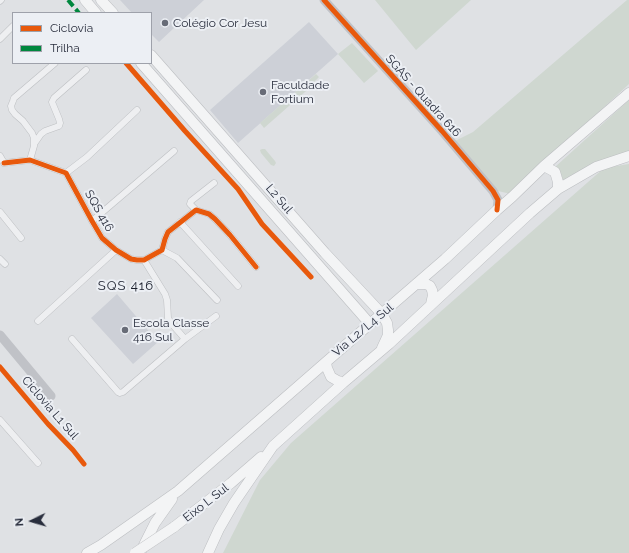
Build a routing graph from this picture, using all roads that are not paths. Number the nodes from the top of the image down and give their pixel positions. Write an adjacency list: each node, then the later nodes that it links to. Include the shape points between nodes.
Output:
1 (85, 0): 4 (main road)
2 (101, 0): 5 (main road)
3 (324, 0): 26 (street, SGAS - Quadra 616)
4 (95, 12)
5 (112, 12)
6 (12, 27): 7 (street)
7 (0, 39)
8 (152, 56): 14 (main road, L2 Sul)
9 (54, 64): 16 (street, via 14,98 11,106 32,133)
10 (142, 64): 15 (main road, L2 Sul)
11 (86, 70): 16 (street, via 54,98 52,102 59,126 41,134)
12 (629, 93): 22 (main road, Via L2/L4 Sul)
13 (137, 110): 23 (street)
14 (208, 119): 15 (main road, via 202,121); 33 (main road, L2 Sul)
15 (198, 128): 35 (main road, L2 Sul)
16 (34, 146): 20 (street)
17 (174, 151): 31 (street, SQS 416)
18 (0, 156): 21 (street)
19 (629, 156): 25 (main road, via 596,167)
20 (30, 160): 21 (street); 23 (street)
21 (2, 165)
22 (544, 166): 25 (main road, via 555,172); 27 (main road, Via L2/L4 Sul)
23 (66, 173): 31 (street, SQS 416)
24 (214, 183): 28 (street, via 191,201 190,204)
25 (558, 189): 43 (main road)
26 (493, 191): 27 (street); 29 (street, SGAS - Quadra 616, via 498,200)
27 (512, 197): 29 (main road, Via L2/L4 Sul)
28 (196, 210): 32 (street); 39 (street, via 215,219)
29 (497, 210): 40 (main road, Via L2/L4 Sul)
30 (0, 212): 34 (street)
31 (92, 221): 36 (street, SQS 416, via 102,238)
32 (180, 222): 37 (street, via 168,232); 41 (street)
33 (310, 234): 35 (main road, via 306,242); 44 (main road, L2 Sul)
34 (21, 238)
35 (300, 243): 47 (main road, L2 Sul)
36 (116, 250): 38 (street, SQS 416, via 131,259); 46 (street)
37 (162, 250): 38 (street); 42 (street, via 177,258)
38 (144, 260): 50 (street, via 165,294 168,318)
39 (256, 267)
40 (417, 284): 43 (main road, via 430,286 433,295); 44 (main road, Via L2/L4 Sul)
41 (238, 286)
42 (217, 300)
43 (431, 304): 51 (main road)
44 (382, 314): 47 (main road, Via L2/L4 Sul); 51 (main road, L2 Sul, via 387,323 388,335)
45 (216, 316): 50 (street)
46 (38, 321)
47 (370, 324): 52 (main road, Via L2/L4 Sul)
48 (0, 335): 54 (street)
49 (72, 339): 50 (street, via 120,393)
50 (185, 339)
51 (382, 350): 53 (main road)
52 (326, 362): 53 (main road, via 331,377); 58 (main road, Via L2/L4 Sul)
53 (343, 383): 56 (main road)
54 (51, 396)
55 (0, 420): 57 (street)
56 (273, 446): 60 (main road, Eixo L Sul, bridge, via 231,483); 62 (main road, via 234,503)
57 (38, 463)
58 (178, 491): 59 (main road, Via L2/L4 Sul); 61 (main road, via 155,523)
59 (87, 553)
60 (135, 553)
61 (140, 553)
62 (208, 553)

